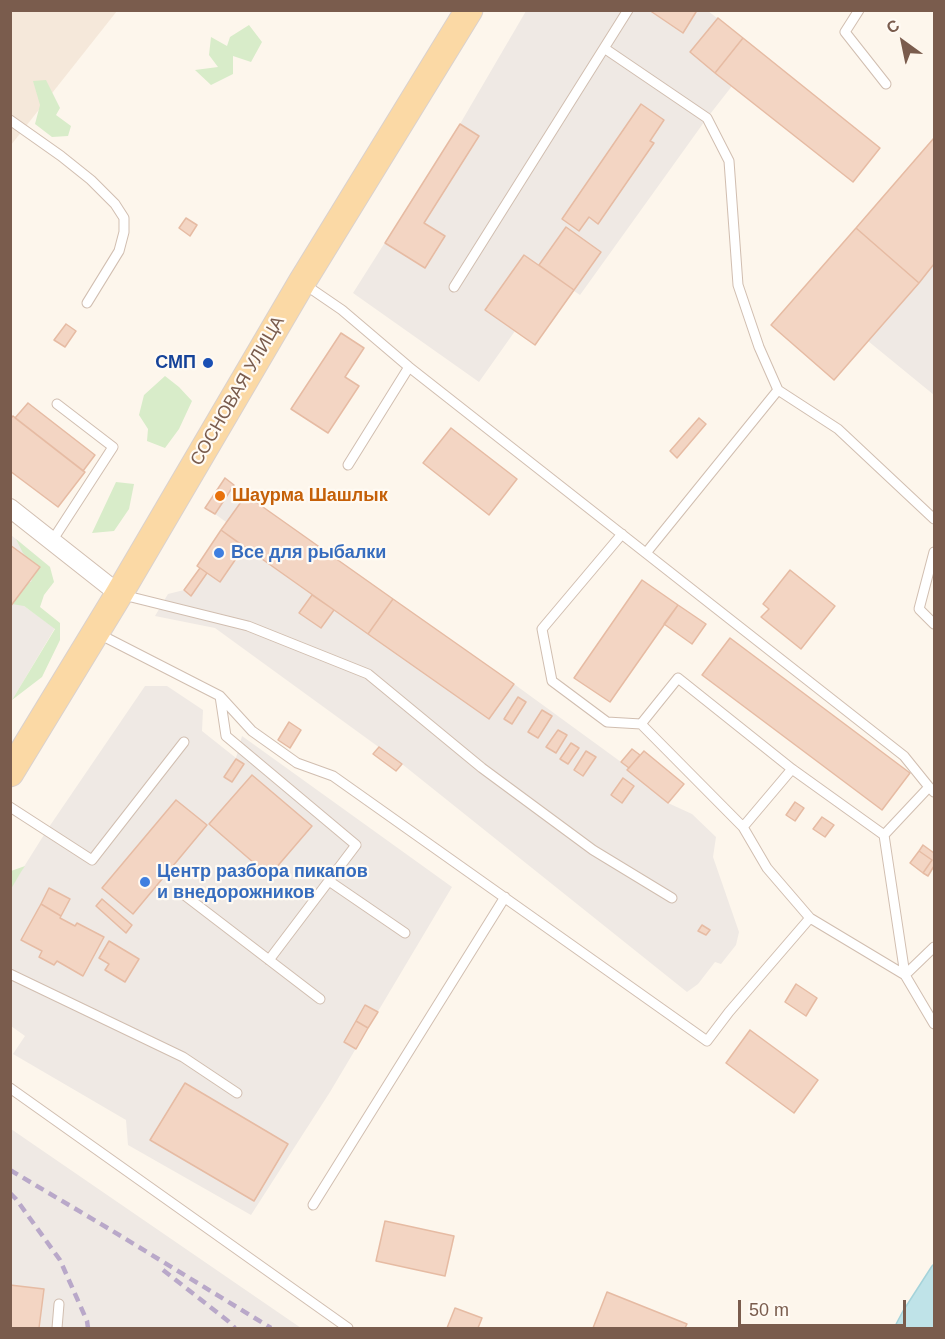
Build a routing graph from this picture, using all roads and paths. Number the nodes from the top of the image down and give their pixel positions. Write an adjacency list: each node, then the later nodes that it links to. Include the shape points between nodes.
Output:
1 (469, 10): 7 (main road, СОСНОВАЯ УЛИЦА)
2 (628, 10): 4 (lane)
3 (859, 10): 5 (lane, via 845,33)
4 (604, 48): 8 (lane); 11 (lane, via 707,118 729,161 738,285)
5 (886, 84)
6 (10, 120): 9 (lane, via 91,180 124,218 118,251)
7 (302, 282): 10 (lane); 20 (main road, СОСНОВАЯ УЛИЦА)
8 (454, 287)
9 (87, 303)
10 (410, 367): 13 (lane); 16 (lane)
11 (778, 390): 15 (lane, via 838,429); 19 (lane)
12 (57, 404): 17 (lane, via 113,447)
13 (348, 465)
14 (10, 508): 17 (street)
15 (934, 519)
16 (622, 534): 19 (lane); 24 (lane, via 542,629 552,681 607,722)
17 (52, 541): 20 (street)
18 (934, 552): 21 (lane, via 919,609)
19 (646, 553): 28 (lane, via 904,756)
20 (119, 594): 22 (main road, СОСНОВАЯ УЛИЦА); 35 (lane, via 248,626 368,674 482,768 593,850)
21 (934, 624)
22 (96, 633): 23 (lane); 27 (main road, СОСНОВАЯ УЛИЦА)
23 (220, 696): 32 (lane, via 226,736 356,845); 34 (lane, via 252,731 297,763 333,776)
24 (641, 724): 26 (lane, via 678,678); 30 (lane)
25 (184, 742): 29 (lane, via 92,860)
26 (792, 769): 30 (lane); 31 (lane)
27 (10, 773)
28 (932, 789): 31 (lane)
29 (10, 807)
30 (743, 827): 36 (lane, via 767,868)
31 (884, 835): 41 (lane)
32 (329, 881): 37 (lane); 39 (lane)
33 (183, 894): 39 (lane)
34 (505, 897): 36 (lane, via 707,1041); 46 (lane)
35 (672, 898)
36 (810, 918): 41 (lane)
37 (405, 933)
38 (934, 947): 41 (lane)
39 (269, 960): 42 (lane)
40 (10, 974): 45 (lane, via 183,1057)
41 (905, 975): 43 (lane)
42 (320, 999)
43 (934, 1024)
44 (10, 1088): 49 (lane)
45 (237, 1093)
46 (313, 1205)
47 (59, 1304): 48 (lane)
48 (57, 1329)
49 (348, 1329)

